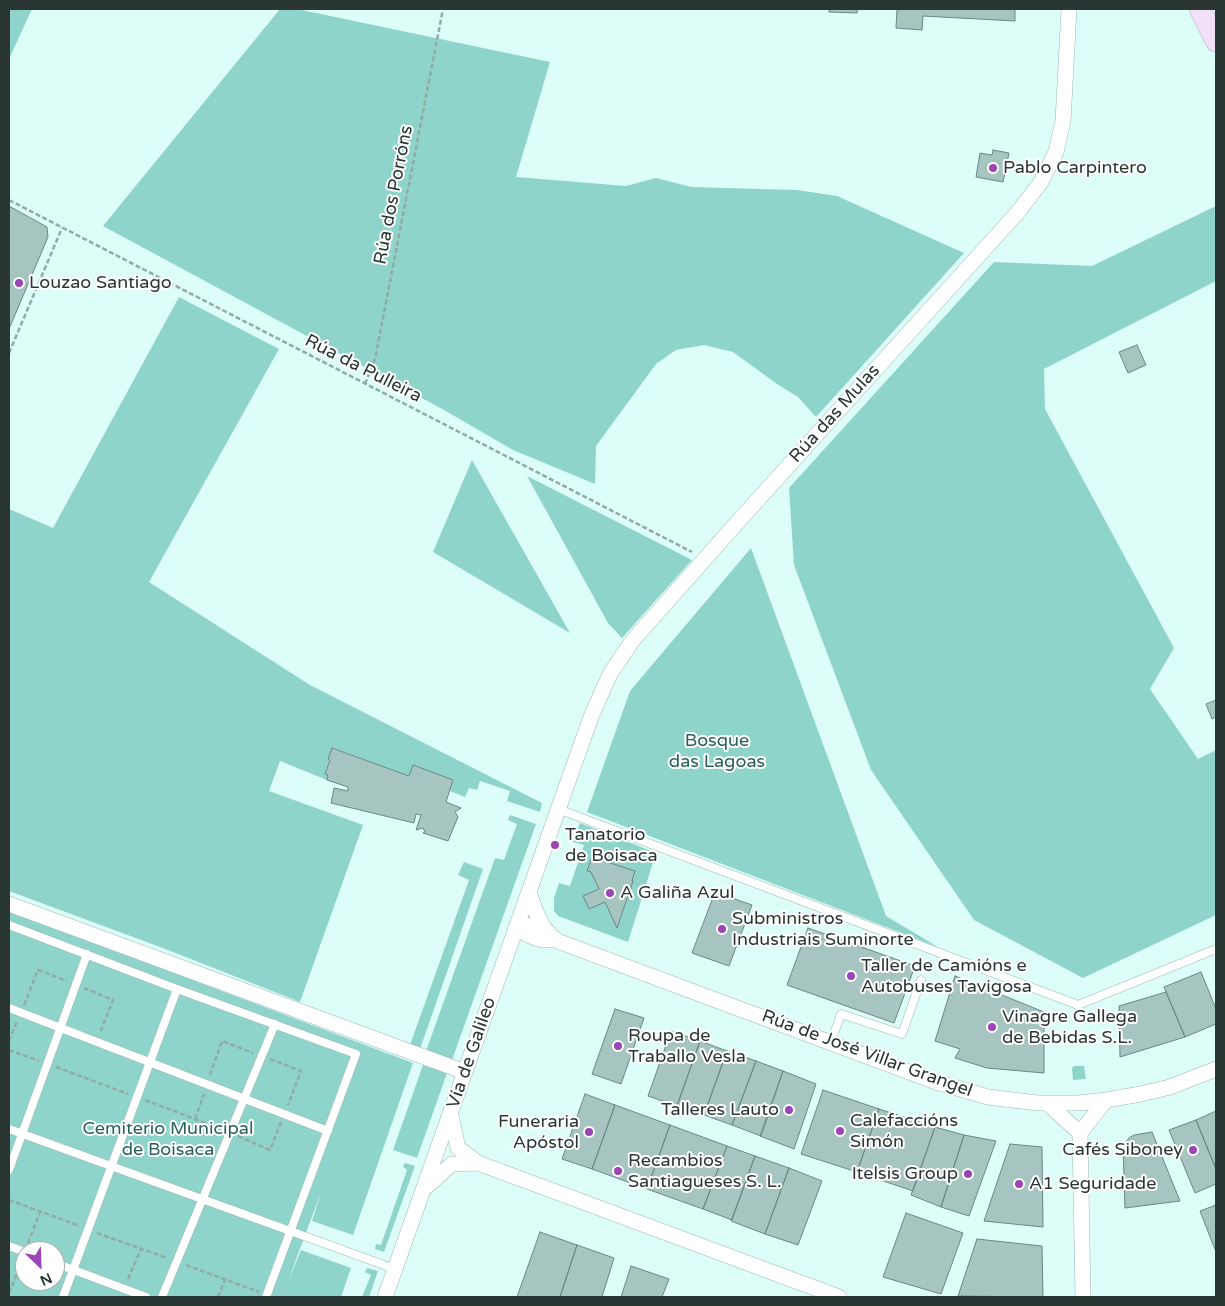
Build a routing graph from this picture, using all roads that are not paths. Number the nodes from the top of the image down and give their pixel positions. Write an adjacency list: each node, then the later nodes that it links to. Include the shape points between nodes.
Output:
1 (1069, 9): 4 (street, Rúa das Mulas, via 1063,121 1056,152 1042,182 634,640 610,674)
2 (1200, 9): 3 (main road)
3 (1216, 41)
4 (558, 809): 5 (street, Vía de Galileo); 10 (lane, via 1078,1005)
5 (529, 892): 8 (street, Vía de Galileo); 9 (street, via 539,919)
6 (9, 904): 21 (street)
7 (9, 925): 11 (lane)
8 (517, 925): 9 (street, Rúa de José Villar Grangel, via 535,926); 12 (street, Vía de Galileo)
9 (555, 940): 12 (street, Rúa de José Villar Grangel, via 528,943); 18 (street, Rúa de José Villar Grangel)
10 (1216, 949)
11 (88, 954): 14 (lane); 17 (lane)
12 (506, 956): 21 (street, Vía de Galileo)
13 (921, 980): 18 (lane, via 902,1034 842,1014)
14 (177, 989): 16 (lane); 19 (lane)
15 (9, 1008): 17 (lane)
16 (275, 1024): 22 (lane); 29 (lane, via 356,1054)
17 (60, 1028): 19 (lane); 30 (lane)
18 (832, 1042): 25 (street, Rúa de José Villar Grangel, via 962,1090)
19 (150, 1062): 22 (lane); 36 (lane)
20 (1216, 1069): 23 (street, Rúa de José Villar Grangel, via 1170,1087)
21 (464, 1072): 26 (street, Vía de Galileo)
22 (244, 1099): 29 (lane); 39 (lane)
23 (1106, 1100): 24 (street, Rúa de José Villar Grangel); 27 (street)
24 (1079, 1103): 25 (street, Rúa de José Villar Grangel); 27 (street)
25 (1047, 1104): 27 (street)
26 (451, 1112): 31 (street, Vía de Galileo); 32 (street)
27 (1080, 1128): 50 (street)
28 (9, 1129): 30 (lane)
29 (328, 1131): 40 (lane)
30 (22, 1134): 36 (lane); 37 (lane)
31 (442, 1138): 32 (street); 33 (street, Vía de Galileo)
32 (458, 1148): 34 (street); 35 (street)
33 (434, 1162): 35 (street); 38 (street, Vía de Galileo)
34 (478, 1163): 35 (street); 49 (street)
35 (452, 1164): 38 (street)
36 (111, 1166): 39 (lane); 43 (lane)
37 (9, 1170)
38 (424, 1189): 42 (street, Vía de Galileo)
39 (202, 1200): 40 (lane); 47 (lane)
40 (291, 1232): 42 (lane); 44 (lane)
41 (65, 1267): 43 (lane)
42 (396, 1269): 48 (street, Vía de Galileo)
43 (73, 1270): 45 (lane); 46 (lane)
44 (266, 1296)
45 (63, 1297)
46 (146, 1297)
47 (162, 1297)
48 (385, 1297)
49 (839, 1297)
50 (1083, 1297)

